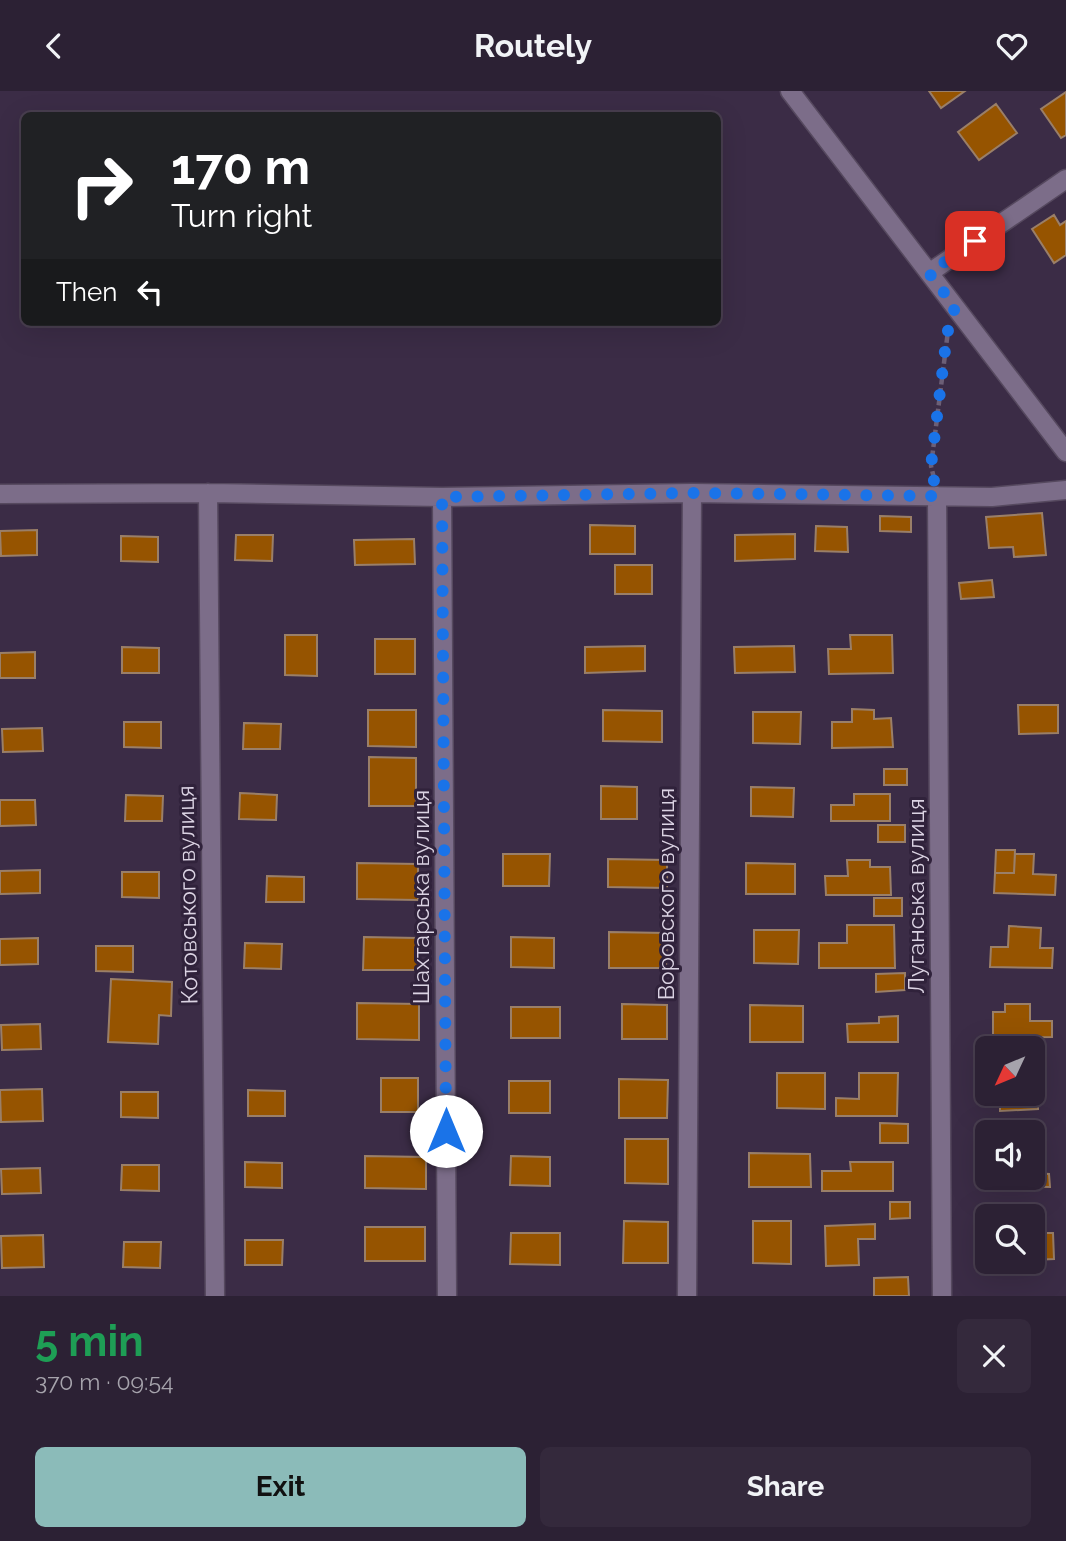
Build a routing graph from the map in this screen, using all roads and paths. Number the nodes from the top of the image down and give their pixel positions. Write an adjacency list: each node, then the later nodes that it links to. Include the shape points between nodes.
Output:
1 (790, 91): 3 (street)
2 (1066, 179): 3 (street)
3 (929, 273): 4 (street)
4 (955, 307): 5 (street); 10 (path, via 947,334 931,466)
5 (1066, 452)
6 (1066, 491): 10 (street)
7 (208, 493): 9 (street); 11 (street); 12 (street, Котовського вулиця)
8 (692, 493): 10 (street); 11 (street); 14 (street, Воровского вулиця)
9 (0, 494)
10 (937, 496): 15 (street, Луганська вулиця)
11 (442, 497): 13 (street, Шахтарська вулиця)
12 (215, 1296)
13 (447, 1296)
14 (687, 1296)
15 (942, 1296)

